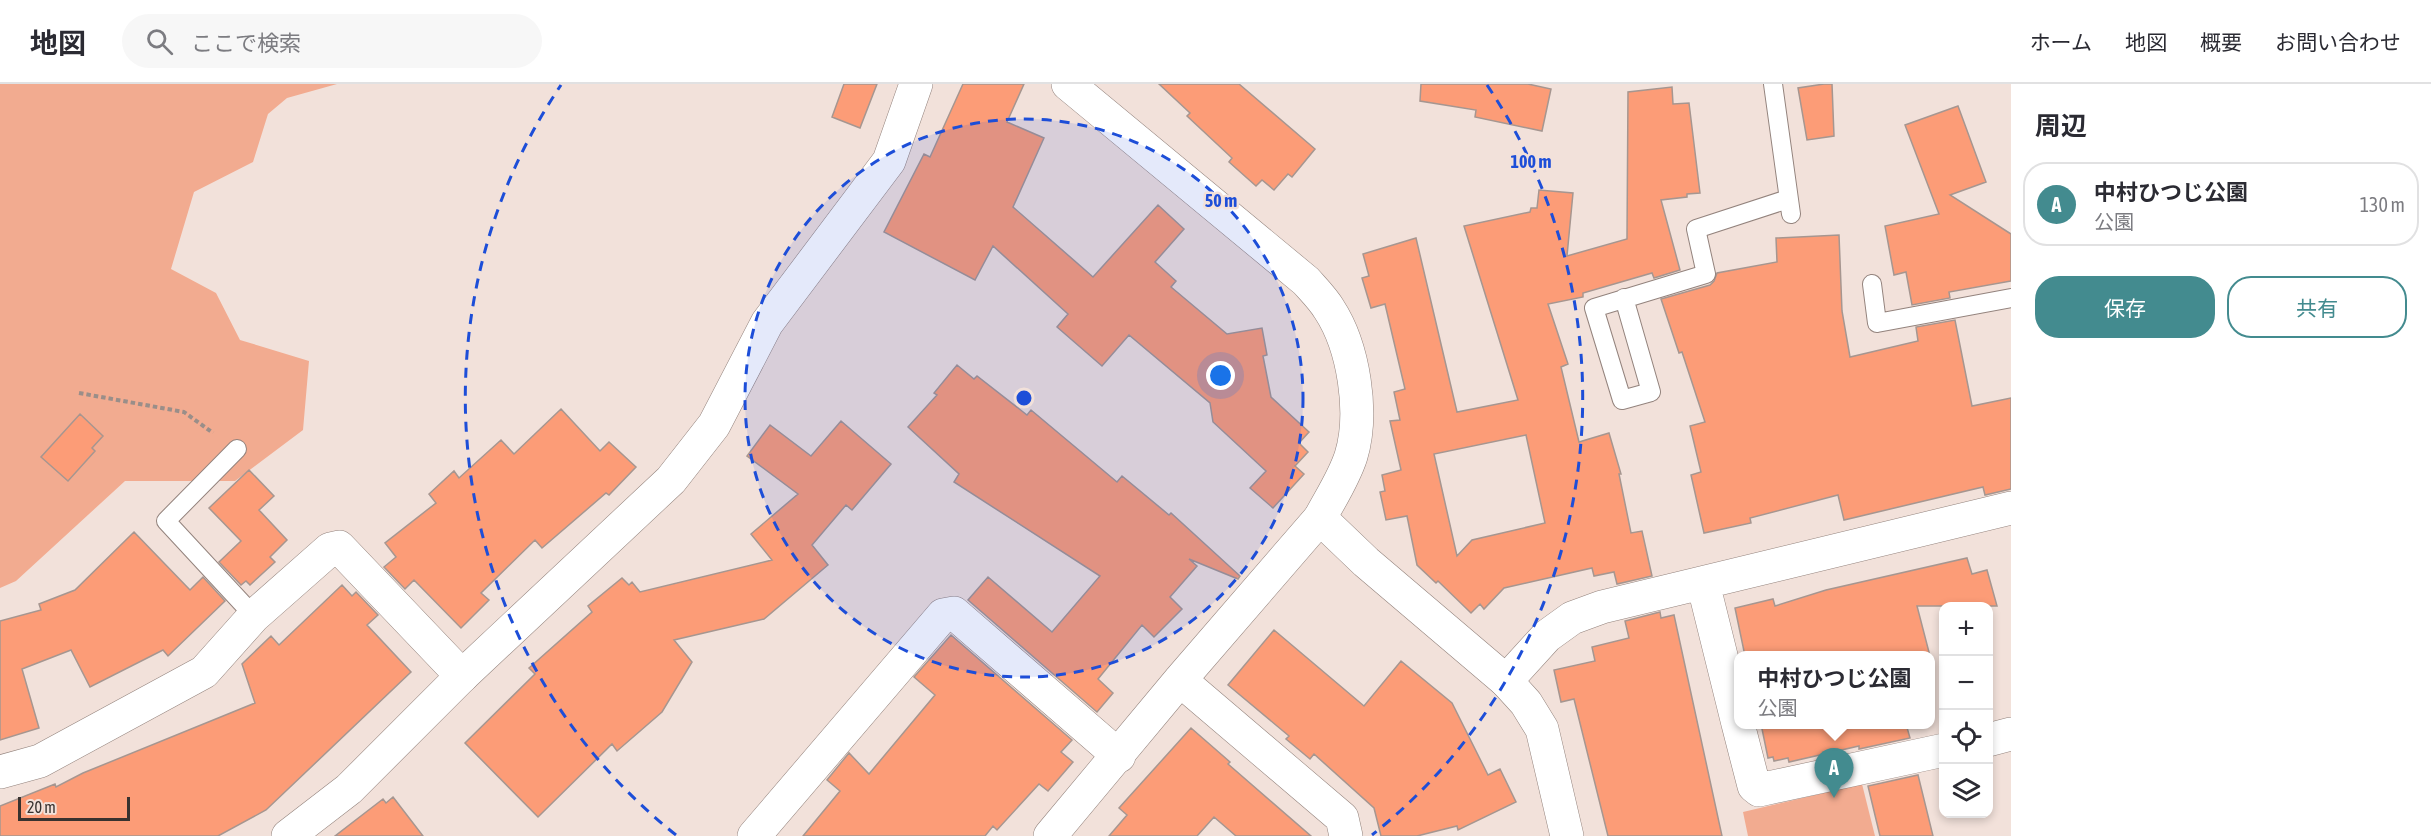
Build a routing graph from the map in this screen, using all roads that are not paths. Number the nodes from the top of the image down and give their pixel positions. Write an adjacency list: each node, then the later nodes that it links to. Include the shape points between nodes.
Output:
1 (916, 84): 12 (street, via 889,161 767,323 714,425 671,480)
2 (1068, 84): 9 (street, via 1299,274 1330,310 1348,351 1357,423 1351,457)
3 (1773, 84): 5 (lane, via 1789,207 1696,229 1706,274)
4 (1872, 284): 6 (lane, via 1877,323)
5 (1624, 298): 5 (lane, via 1594,308 1622,400 1651,392)
6 (2011, 298)
7 (237, 449): 11 (lane, via 166,521)
8 (2011, 508): 10 (street)
9 (1320, 518): 13 (street); 14 (street)
10 (1702, 584): 14 (street, via 1602,607 1572,618 1547,636); 15 (street)
11 (254, 616): 12 (street, via 330,549 339,547); 21 (street, via 204,672 40,761)
12 (462, 676): 22 (street, via 349,789)
13 (1180, 680): 20 (street); 25 (street, via 1342,818)
14 (1506, 681): 26 (street, via 1542,729)
15 (1734, 708)
16 (1739, 729): 19 (street, via 1754,786 1759,790)
17 (2011, 734): 18 (street)
18 (1993, 739)
19 (1939, 751)
20 (1119, 756): 23 (street, via 954,613 943,615); 24 (street)
21 (0, 772)
22 (288, 836)
23 (753, 836)
24 (1050, 836)
25 (1346, 836)
26 (1568, 836)

